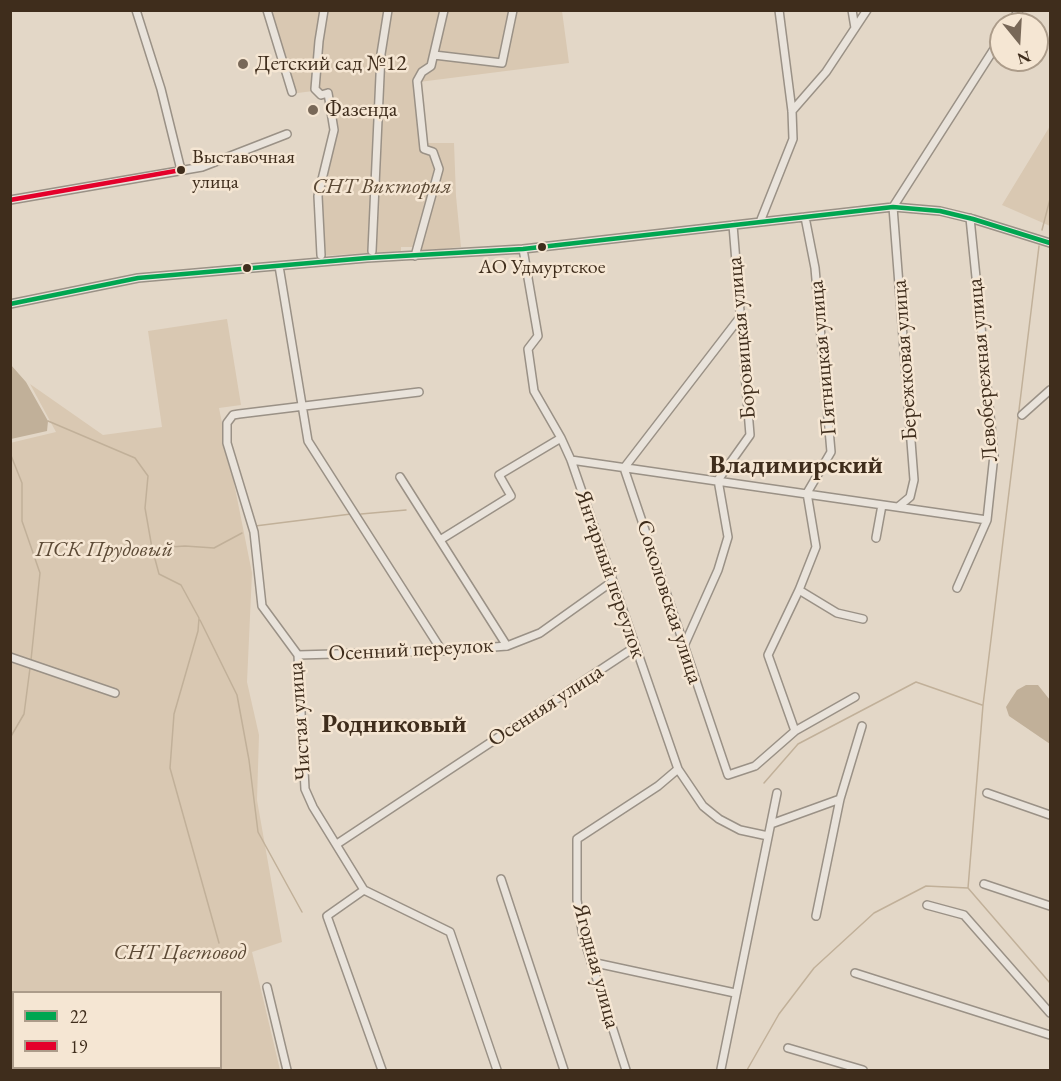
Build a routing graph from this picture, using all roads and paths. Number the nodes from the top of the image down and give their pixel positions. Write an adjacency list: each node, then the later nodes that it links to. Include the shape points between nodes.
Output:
1 (136, 10): 16 (street)
2 (267, 10): 13 (street)
3 (324, 10): 26 (street, via 315,89 321,95 328,93 334,130 318,196)
4 (388, 10): 25 (street, via 381,54)
5 (444, 10): 11 (street)
6 (513, 10): 11 (street, via 502,63)
7 (779, 10): 14 (street)
8 (852, 10): 10 (street)
9 (867, 10): 10 (street)
10 (855, 28): 14 (street, via 826,72)
11 (434, 55): 27 (street, via 431,66 417,81 424,149 433,152 439,169)
12 (989, 58): 18 (street)
13 (292, 92)
14 (792, 111): 21 (street, via 791,148)
15 (287, 134): 16 (street, via 202,167)
16 (181, 170): 17 (street)
17 (10, 200)
18 (893, 207): 19 (street); 20 (street); 42 (street, Бережковая улица, via 914,480 910,496)
19 (805, 217): 21 (street); 40 (street, Пятницкая улица, via 815,268 831,452)
20 (970, 218): 23 (street); 43 (street, Левобережная улица, via 994,454)
21 (760, 222): 22 (street)
22 (733, 225): 24 (street); 30 (street, Боровицкая улица)
23 (1050, 243)
24 (523, 249): 27 (street); 35 (street, Янтарный переулок, via 538,336 528,349 534,391)
25 (372, 251)
26 (321, 255)
27 (416, 256): 28 (street)
28 (279, 266): 29 (street, via 138,278); 33 (street)
29 (10, 304)
30 (741, 316): 37 (street); 39 (street, Боровицкая улица, via 750,435)
31 (1050, 390): 34 (street)
32 (418, 392): 33 (street)
33 (302, 406): 53 (street, via 308,441); 54 (street, Чистая улица, via 233,415 227,423 227,443 254,532 262,606)
34 (1022, 415)
35 (561, 438): 36 (street, Янтарный переулок); 45 (street, via 499,475 511,496)
36 (571, 460): 37 (street); 46 (street, Янтарный переулок)
37 (624, 468): 39 (street); 51 (street, Соколовская улица)
38 (400, 477): 45 (street)
39 (718, 480): 40 (street); 51 (street, via 728,537 718,570)
40 (807, 493): 41 (street); 48 (street, via 816,547)
41 (882, 505): 42 (street); 44 (street)
42 (898, 507): 43 (street)
43 (987, 520): 47 (street, Левобережная улица)
44 (876, 538)
45 (440, 540): 50 (street)
46 (613, 581): 50 (street, Осенний переулок, via 540,633); 52 (street, Янтарный переулок)
47 (957, 588)
48 (799, 590): 49 (street, via 837,613); 59 (street, via 768,655)
49 (863, 619)
50 (507, 646): 53 (street, Осенний переулок)
51 (684, 646): 59 (street, Соколовская улица, via 728,775 755,766)
52 (635, 647): 60 (street, Янтарный переулок); 67 (street, Осенняя улица)
53 (442, 651): 54 (street, Осенний переулок)
54 (298, 655): 67 (street, Чистая улица, via 305,789)
55 (10, 657): 56 (street)
56 (115, 693)
57 (855, 697): 59 (street, Соколовская улица)
58 (862, 726): 63 (street)
59 (795, 731)
60 (678, 769): 66 (street, Янтарный переулок, via 703,806 719,819 740,830); 74 (street, Ягодная улица, via 577,838 578,910)
61 (777, 793): 65 (street)
62 (987, 793): 64 (street)
63 (840, 799): 65 (street); 73 (street)
64 (1050, 815)
65 (771, 824): 66 (street)
66 (768, 836): 77 (street)
67 (337, 844): 70 (street, Чистая улица)
68 (501, 879): 85 (street)
69 (984, 884): 72 (street)
70 (364, 891): 83 (street, via 327,916); 84 (street, via 450,932)
71 (927, 905): 78 (street, via 964,915)
72 (1050, 906)
73 (816, 916)
74 (591, 962): 77 (street); 86 (street, Ягодная улица)
75 (855, 973): 79 (street)
76 (267, 987): 82 (street)
77 (735, 993): 81 (street)
78 (1050, 1013)
79 (1050, 1035)
80 (788, 1048): 87 (street)
81 (721, 1069)
82 (287, 1071)
83 (382, 1071)
84 (497, 1071)
85 (564, 1071)
86 (626, 1071)
87 (863, 1071)

